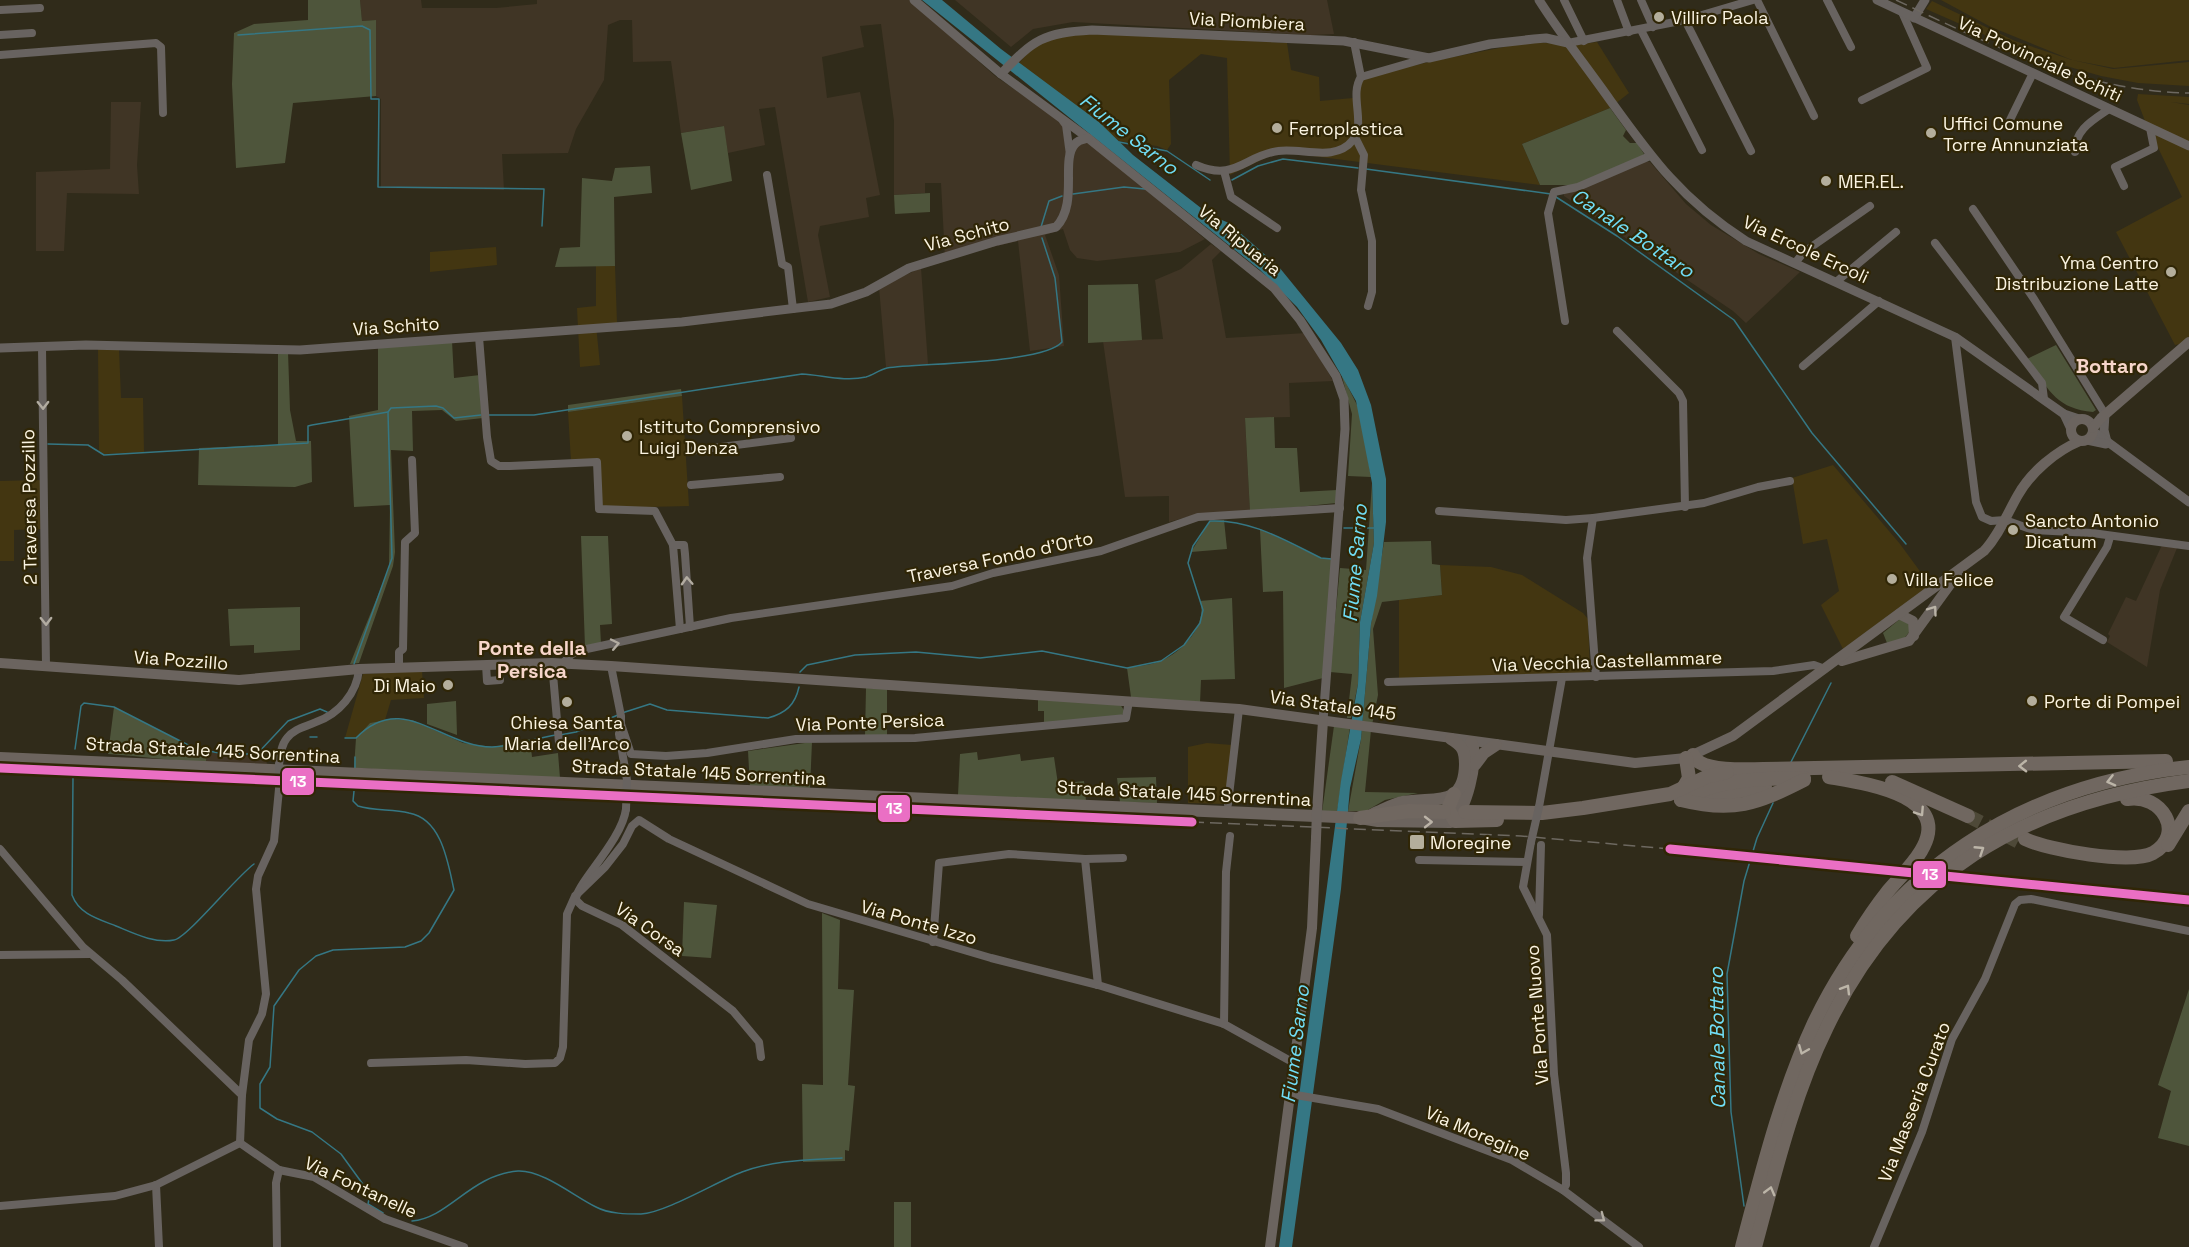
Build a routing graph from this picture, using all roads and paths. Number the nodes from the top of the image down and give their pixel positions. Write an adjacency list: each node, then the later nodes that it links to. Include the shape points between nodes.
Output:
1 (914, 0): 27 (street, Via Ripuaria)
2 (1539, 0): 22 (street, Via Ercole Ercoli)
3 (1564, 0): 20 (street)
4 (1617, 0): 17 (street)
5 (1641, 0): 15 (street)
6 (1755, 0): 14 (street, Via Piombiera); 32 (street)
7 (1827, 0): 23 (street)
8 (1877, 0): 12 (street, Via Provinciale Schiti)
9 (1925, 0): 13 (street)
10 (40, 8): 11 (street)
11 (0, 10)
12 (1902, 12): 13 (street, Via Provinciale Schiti); 29 (street, via 1927,68)
13 (1914, 18): 26 (street, Via Provinciale Schiti)
14 (1685, 20): 15 (street, Via Piombiera); 40 (street)
15 (1653, 27): 16 (street, Via Piombiera)
16 (1641, 30): 17 (street, Via Piombiera); 39 (street)
17 (1629, 32): 20 (street, Via Piombiera)
18 (32, 33): 19 (street)
19 (0, 35)
20 (1584, 41): 22 (street, Via Piombiera)
21 (1354, 42): 25 (street, Via Piombiera); 27 (street, Via Piombiera, via 1066,31 1028,45); 28 (street)
22 (1568, 43): 25 (street, Via Piombiera, via 1534,39); 42 (street, Via Ercole Ercoli)
23 (1851, 47)
24 (0, 55): 31 (street, via 156,44 161,47)
25 (1429, 58): 28 (street, Via Piombiera)
26 (2033, 73): 30 (street, Via Provinciale Schiti); 34 (street)
27 (1001, 74): 33 (street, Via Ripuaria)
28 (1361, 77): 36 (street, via 1356,88)
29 (1862, 100)
30 (2109, 109): 35 (street, Via Provinciale Schiti); 41 (street, via 2083,127)
31 (163, 112)
32 (1814, 116)
33 (1061, 118): 37 (street, Via Ripuaria); 43 (street, via 1066,126)
34 (2010, 120)
35 (2150, 128): 38 (street, Via Provinciale Schiti); 47 (street, via 2154,148 2115,167)
36 (1355, 137): 45 (street, via 1347,146 1334,150 1318,154 1276,151); 56 (street, via 1364,155 1361,190 1371,231 1372,292)
37 (1088, 138): 43 (street, via 1075,144); 77 (street, Via Ripuaria, via 1260,275 1300,320 1336,376 1344,399)
38 (2189, 146)
39 (1702, 150)
40 (1751, 151)
41 (2075, 152)
42 (1650, 156): 53 (street, Via Ercole Ercoli, via 1696,206 1718,223 1746,241); 58 (street, via 1578,187 1554,192 1548,213)
43 (1070, 157): 57 (street, Via Schito, via 1066,214 1056,227 909,267 866,292 831,304)
44 (1196, 165): 45 (street)
45 (1224, 171): 50 (street, via 1231,197)
46 (767, 175): 57 (street, via 782,264 788,267)
47 (2124, 186)
48 (1870, 206): 53 (street, via 1804,252)
49 (1973, 209): 67 (street, via 2034,299)
50 (1277, 228)
51 (1896, 232): 54 (street)
52 (1935, 243): 66 (street, via 2042,383)
53 (1795, 263): 54 (street, Via Ercole Ercoli)
54 (1836, 282): 55 (street, Via Ercole Ercoli)
55 (1879, 301): 61 (street, Via Ercole Ercoli); 65 (street)
56 (1368, 306)
57 (793, 309): 60 (street, Via Schito, via 682,322)
58 (1565, 321)
59 (1617, 331): 78 (street, via 1683,401)
60 (480, 337): 63 (street, Via Schito, via 300,350); 83 (street, via 491,461 510,466 597,462 599,509 655,511)
61 (1955, 337): 66 (street, Via Ercole Ercoli); 81 (street, via 1976,502 1982,517)
62 (2189, 342): 67 (main road)
63 (42, 347): 64 (street, Via Schito); 97 (street, 2 Traversa Pozzillo, one-way to 97)
64 (0, 348)
65 (1803, 366)
66 (2044, 399): 68 (street, Via Ercole Ercoli)
67 (2103, 416): 68 (main road); 70 (street)
68 (2083, 430): 70 (street, Via Ercole Ercoli); 81 (main road, via 2026,482)
69 (791, 438): 71 (street)
70 (2108, 444): 76 (street)
71 (689, 451)
72 (412, 460): 98 (street, via 414,534 405,542)
73 (780, 477): 75 (street)
74 (1790, 481): 78 (street)
75 (691, 485)
76 (2189, 502)
77 (1340, 507): 87 (street, Traversa Fondo d'Orto, via 1198,517 1101,551 993,573 952,586); 108 (street, Via Ripuaria)
78 (1685, 507): 80 (street)
79 (1439, 511): 80 (street, via 1566,520)
80 (1593, 518): 101 (street, via 1587,558)
81 (2005, 520): 82 (street, via 2033,530); 85 (main road, via 1989,545)
82 (2110, 537): 84 (street); 91 (street, via 2064,617)
83 (673, 545): 87 (street, one-way to 83, via 684,545); 89 (street)
84 (2189, 546)
85 (1960, 568): 86 (main road); 90 (main road, one-way to 85)
86 (1899, 614): 88 (main road); 90 (main road, via 1913,621)
87 (690, 627): 89 (street, Traversa Fondo d'Orto)
88 (1882, 627): 92 (main road, via 1882,642); 99 (main road, Via Statale 145)
89 (681, 629): 94 (street, Traversa Fondo d'Orto, one-way to 89, via 582,650)
90 (1914, 636): 92 (main road, via 1904,645)
91 (2103, 640)
92 (1892, 648): 99 (main road)
93 (0, 663): 97 (main road, Via Pozzillo)
94 (557, 663): 95 (main road, Via Pozzillo); 96 (main road, Via Statale 145); 111 (street)
95 (486, 664): 98 (main road, Via Pozzillo); 103 (street, via 487,681)
96 (610, 666): 105 (main road, Via Statale 145); 107 (street)
97 (46, 667): 100 (main road, Via Pozzillo, via 239,680)
98 (399, 668): 100 (main road, Via Pozzillo)
99 (1828, 668): 101 (street, Via Vecchia Castellammare, via 1815,665 1773,671); 115 (main road, Via Statale 145, via 1733,736)
100 (359, 669): 151 (street, bridge, via 351,695 326,718 297,729 282,749 274,841 256,889 266,972 265,1005 249,1040)
101 (1596, 677): 102 (street, Via Vecchia Castellammare)
102 (1562, 678): 104 (street, Via Vecchia Castellammare); 113 (street, Via Ponte Nuovo)
103 (500, 680)
104 (1388, 682)
105 (1129, 701): 106 (main road, Via Statale 145); 107 (street, Via Ponte Persica, via 1126,718 915,738 796,739 666,756 631,754)
106 (1239, 709): 108 (main road, Via Statale 145); 126 (street)
107 (621, 717): 138 (street, bridge, via 626,810 615,841)
108 (1329, 722): 109 (main road, Via Statale 145); 149 (main road, bridge, via 1317,812 1312,928)
109 (1451, 739): 110 (main road, Via Statale 145); 114 (highway, via 1461,746)
110 (1471, 742): 112 (main road, Via Statale 145); 114 (highway); 119 (highway, via 1475,751)
111 (559, 743)
112 (1496, 745): 113 (main road, Via Statale 145); 119 (highway)
113 (1550, 753): 115 (main road, Via Statale 145, via 1635,763); 137 (street, Via Ponte Nuovo, bridge)
114 (1465, 756): 124 (highway, via 1463,781)
115 (1690, 757): 120 (highway, via 1708,767); 125 (highway, via 1689,778)
116 (0, 758): 129 (highway, Strada Statale 145 Sorrentina)
117 (2189, 760): 121 (highway, one-way to 121)
118 (2189, 767): 146 (highway, one-way to 146, via 2120,778 2062,795 2003,820 1962,846 1903,894 1869,932)
119 (1473, 768): 128 (highway, via 1462,807)
120 (1750, 769): 121 (highway); 125 (highway, via 1712,775)
121 (1806, 774): 122 (highway); 122 (highway, via 1863,774 1899,780 1970,815 1889,781); 125 (highway, via 1718,779); 125 (highway, via 1761,798 1713,802)
122 (1829, 777): 146 (highway, one-way to 146, via 1902,795 1916,804 1924,816 1927,837 1922,850 1866,922 1838,967)
123 (2189, 781): 131 (highway, via 2096,799)
124 (1454, 794): 128 (highway, via 1448,809); 129 (highway, via 1402,802)
125 (1682, 795): 128 (highway, via 1609,808)
126 (1227, 804)
127 (2189, 811): 131 (highway, via 2166,848 2145,861 2061,855)
128 (1455, 815): 129 (highway, via 1409,811)
129 (1356, 818)
130 (1230, 836): 145 (street)
131 (2022, 836): 131 (highway, via 2102,804 2139,798 2161,808 2168,827 2158,849 2138,857 2062,851); 163 (highway, one-way to 131, via 1805,1078 1855,974 1886,933 1926,891 1973,854)
132 (1541, 845): 139 (street)
133 (0, 849): 142 (street)
134 (1123, 858): 135 (street)
135 (1085, 859): 141 (street, via 1009,854 939,863); 144 (street)
136 (1419, 860): 137 (street)
137 (1526, 862): 139 (street, Via Ponte Nuovo, via 1524,892)
138 (575, 896): 141 (street, Via Ponte Izzo, via 609,862 639,820 669,839 799,900); 147 (street, Via Corsa, via 582,906 604,914 632,933 733,1011 759,1042); 148 (street, via 567,914 563,1047 555,1063)
139 (1539, 915): 155 (street, Via Ponte Nuovo, via 1548,947 1554,1074 1566,1173)
140 (2189, 931): 164 (street, Via Masseria Curato, via 2031,899 2015,904 1985,979 1952,1039 1922,1132)
141 (933, 942): 144 (street, Via Ponte Izzo)
142 (90, 954): 143 (street); 151 (street)
143 (0, 955)
144 (1098, 985): 145 (street, Via Ponte Izzo)
145 (1224, 1024): 149 (street, Via Ponte Izzo)
146 (1814, 1024): 162 (highway, one-way to 162, via 1774,1130)
147 (761, 1056)
148 (371, 1063)
149 (1294, 1063): 150 (main road)
150 (1290, 1094): 155 (street, Via Moregine, via 1378,1108 1512,1160); 160 (main road)
151 (242, 1095): 152 (street)
152 (240, 1143): 153 (street); 154 (street)
153 (279, 1170): 158 (street); 159 (street, Via Fontanelle, via 314,1177 386,1220)
154 (156, 1185): 156 (street, via 115,1196); 157 (street)
155 (1563, 1190): 161 (street, Via Moregine, one-way to 161)
156 (0, 1206)
157 (159, 1247)
158 (277, 1247)
159 (464, 1247)
160 (1270, 1247)
161 (1639, 1247)
162 (1742, 1247)
163 (1755, 1247)
164 (1874, 1247)

